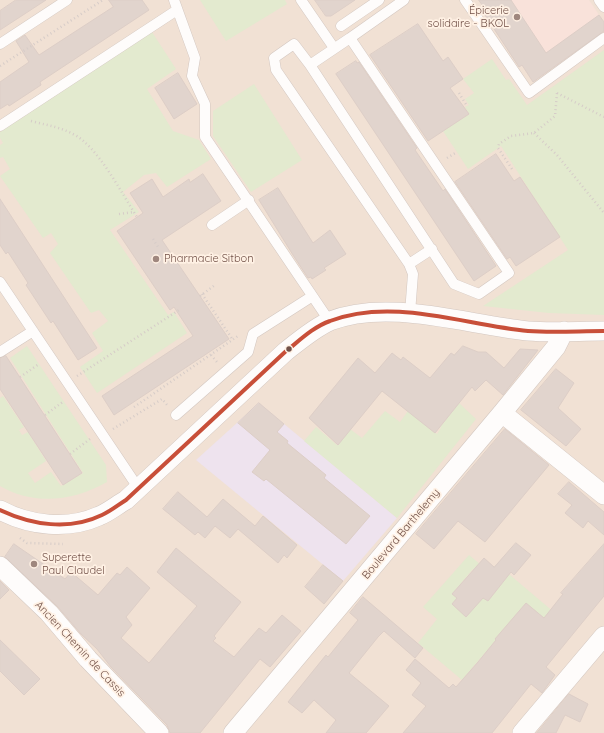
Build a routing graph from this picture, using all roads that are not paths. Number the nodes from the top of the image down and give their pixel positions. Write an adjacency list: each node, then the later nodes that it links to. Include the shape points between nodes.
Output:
1 (66, 0): 13 (lane)
2 (174, 0): 9 (lane)
3 (301, 0): 14 (lane)
4 (380, 0): 10 (lane)
5 (404, 0): 11 (lane)
6 (465, 0): 12 (lane, via 529,93)
7 (599, 0): 8 (lane)
8 (604, 7)
9 (177, 10): 16 (lane); 17 (lane, via 195,58 192,76 205,104 205,137)
10 (340, 26)
11 (350, 38): 14 (lane); 19 (lane, via 509,273 479,294 454,284)
12 (604, 38)
13 (0, 44)
14 (334, 48): 15 (lane)
15 (310, 65): 19 (lane); 20 (lane, via 294,44 274,58 276,70)
16 (0, 126)
17 (249, 200): 18 (lane); 22 (lane)
18 (212, 225)
19 (432, 249): 20 (lane)
20 (409, 264): 23 (lane, via 413,274)
21 (0, 282): 25 (lane)
22 (311, 297): 24 (lane); 30 (lane, via 253,334 248,352)
23 (410, 313): 24 (street, via 354,314); 26 (street, via 528,331)
24 (330, 322): 31 (street, via 286,352)
25 (33, 331): 28 (lane); 31 (lane)
26 (564, 331): 27 (street); 29 (street, Boulevard Barthelemy, via 556,347)
27 (604, 331)
28 (0, 352)
29 (502, 413): 32 (street); 37 (street, Boulevard Barthelemy)
30 (176, 416)
31 (139, 489): 33 (street, via 100,516 79,523 41,524 12,517)
32 (604, 495)
33 (0, 510)
34 (0, 566): 36 (street, Ancien Chemin de Cassis, via 49,613 88,659)
35 (604, 636): 38 (street)
36 (159, 733)
37 (233, 733)
38 (522, 733)

